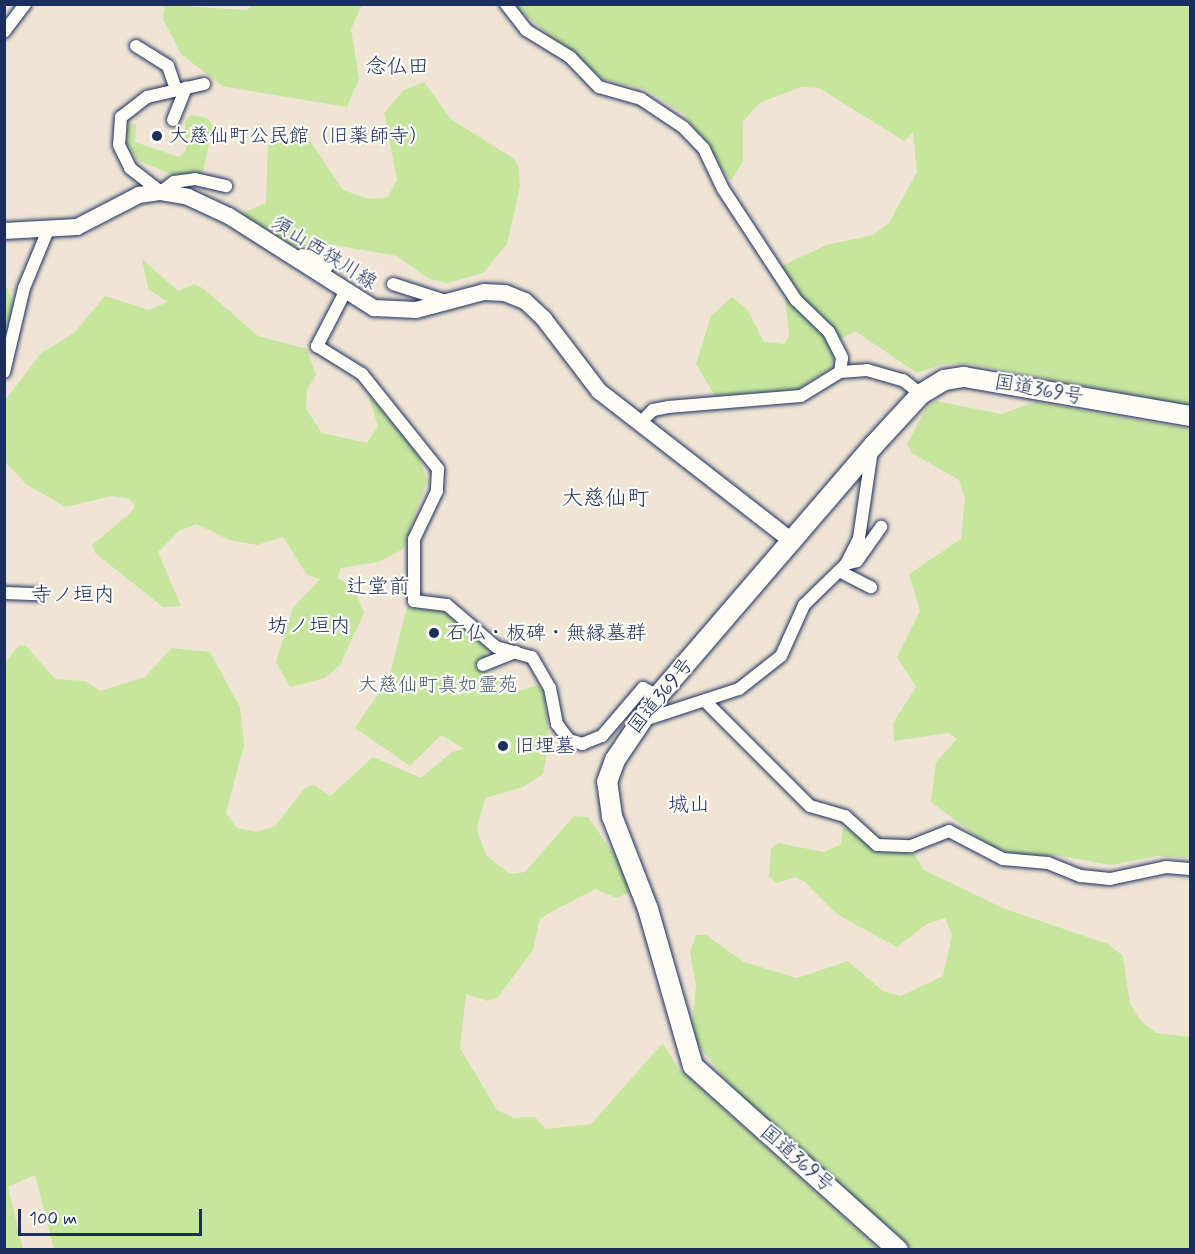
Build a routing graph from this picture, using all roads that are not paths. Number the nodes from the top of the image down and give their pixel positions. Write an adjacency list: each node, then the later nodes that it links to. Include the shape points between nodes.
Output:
1 (25, 4): 3 (street)
2 (506, 4): 18 (street, via 526,30 570,57 599,87 642,99 683,127 704,149 723,189 796,300 829,332 842,358)
3 (4, 32)
4 (136, 46): 6 (street, via 168,66)
5 (204, 84): 6 (street)
6 (181, 88): 7 (street); 9 (street, via 147,97 121,117 119,145 130,168)
7 (172, 120)
8 (226, 186): 9 (street, via 195,179 174,183)
9 (161, 192): 10 (main road, 須山西狭川線, via 139,195 76,227); 12 (main road, 須山西狭川線, via 188,196 229,216)
10 (48, 230): 11 (main road, 須山西狭川線); 17 (street, via 24,288)
11 (4, 231)
12 (289, 257): 13 (street, via 297,254); 15 (main road, 須山西狭川線)
13 (328, 266)
14 (393, 284): 16 (street)
15 (344, 294): 16 (main road, 須山西狭川線, via 393,312); 29 (street, via 316,346 362,374 438,469 437,491 414,540 414,601 447,605 496,647)
16 (447, 302): 21 (main road, 須山西狭川線, via 483,292 525,302 599,391)
17 (4, 372)
18 (840, 372): 19 (street, via 867,370 903,380); 21 (street, via 801,396 669,407 653,410)
19 (921, 394): 20 (highway, 国道369号, via 944,380 964,377); 22 (highway, 国道369号)
20 (1191, 416)
21 (641, 422): 24 (main road, 須山西狭川線)
22 (873, 446): 24 (highway, 国道369号); 25 (street, via 859,537)
23 (880, 527): 25 (street, via 857,561)
24 (793, 542): 31 (highway, 国道369号)
25 (843, 568): 26 (street); 32 (street, via 804,605 781,656 739,690)
26 (871, 587)
27 (4, 593): 28 (street)
28 (39, 594)
29 (516, 652): 30 (street, via 507,660); 31 (street, via 532,657 542,669 557,724 569,740 582,744 602,736 644,688)
30 (483, 665)
31 (658, 696): 33 (highway, 国道369号)
32 (706, 702): 33 (street, via 656,713); 34 (street, via 810,806 845,816 877,845 911,846 949,831 1003,859 1048,863 1081,876 1110,879 1166,867)
33 (632, 728): 35 (highway, 国道369号, via 607,782 612,816 648,909 693,1066)
34 (1191, 869)
35 (897, 1250)

